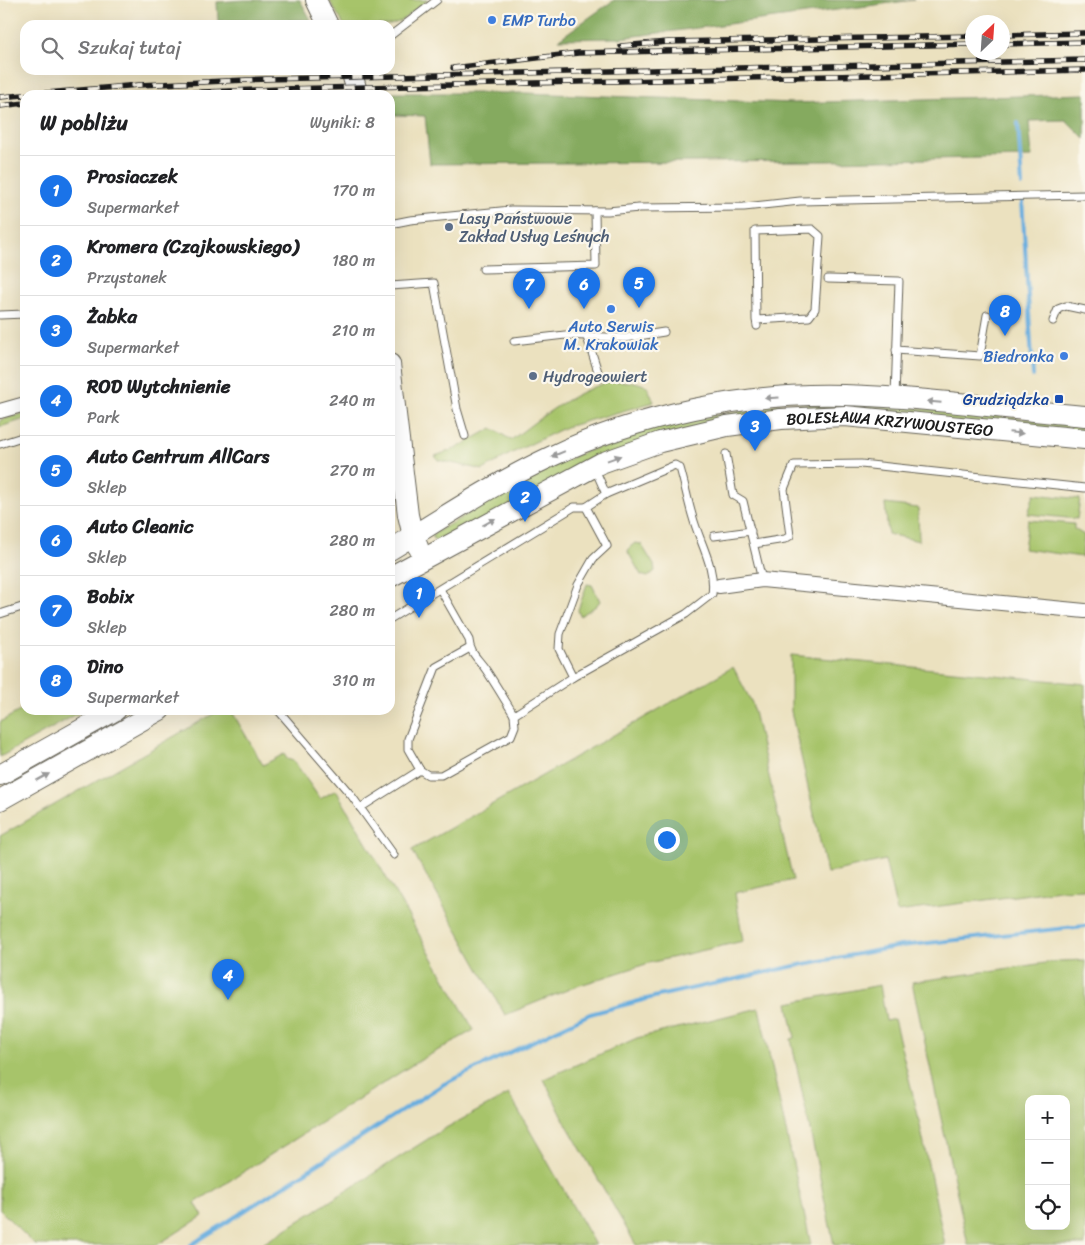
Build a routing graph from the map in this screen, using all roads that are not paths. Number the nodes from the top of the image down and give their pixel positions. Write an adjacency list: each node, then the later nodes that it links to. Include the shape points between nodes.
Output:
1 (316, 0): 3 (main road)
2 (437, 0): 4 (lane)
3 (326, 20)
4 (395, 32)
5 (352, 75): 6 (main road)
6 (357, 90)
7 (1085, 195): 8 (lane, via 800,201 744,207)
8 (595, 211): 9 (lane, via 511,210); 10 (lane, via 596,266)
9 (395, 223)
10 (484, 269)
11 (828, 279): 22 (lane, via 899,281)
12 (395, 286): 29 (lane, via 434,283 457,409)
13 (1085, 310): 17 (lane, via 1066,306 1058,309)
14 (20, 314): 15 (lane)
15 (0, 315)
16 (987, 315): 22 (lane, via 980,356)
17 (1054, 321)
18 (756, 323): 18 (lane, via 755,231 812,229 817,232 820,236 813,314)
19 (664, 332): 20 (lane, via 626,338)
20 (586, 334): 21 (lane); 23 (lane)
21 (514, 341)
22 (896, 350): 24 (lane)
23 (600, 378)
24 (895, 399): 28 (main road, BOLESŁAWA KRZYWOUSTEGO, one-way to 24); 39 (main road, BOLESŁAWA KRZYWOUSTEGO, one-way to 39, via 843,395 752,399 664,416 550,457)
25 (20, 405): 27 (street)
26 (395, 406): 39 (main road)
27 (0, 411)
28 (1085, 416)
29 (466, 436)
30 (20, 438): 32 (lane)
31 (1085, 439): 34 (main road, BOLESŁAWA KRZYWOUSTEGO, one-way to 31, via 660,442 727,426 781,419 845,416)
32 (0, 444)
33 (726, 454): 38 (lane, via 733,495 743,501)
34 (594, 467): 36 (lane); 43 (main road, BOLESŁAWA KRZYWOUSTEGO, one-way to 34)
35 (1085, 488): 41 (lane, via 861,464 794,465 784,489 790,536)
36 (606, 494): 37 (lane); 46 (lane, via 674,465 680,468 693,520)
37 (586, 507): 47 (lane, via 574,506); 53 (lane, via 607,546 593,559 578,585 560,634 559,649)
38 (751, 531): 40 (lane); 41 (lane)
39 (413, 536): 42 (main road, BOLESŁAWA KRZYWOUSTEGO); 43 (main road)
40 (714, 536)
41 (754, 544): 45 (lane)
42 (395, 547)
43 (424, 558): 44 (main road, BOLESŁAWA KRZYWOUSTEGO)
44 (395, 574)
45 (762, 580): 46 (street); 49 (street)
46 (716, 586): 53 (lane, via 712,594 686,614)
47 (440, 589): 51 (lane); 52 (lane, via 469,640)
48 (20, 608): 50 (lane)
49 (1085, 611)
50 (0, 614)
51 (395, 616)
52 (470, 648): 57 (lane); 58 (lane, via 436,667 408,739 408,749)
53 (573, 677): 57 (lane)
54 (107, 715): 59 (main road)
55 (151, 715): 60 (main road, one-way to 55)
56 (282, 715): 61 (lane)
57 (514, 715): 58 (lane, via 515,726 511,736 441,775 428,775)
58 (420, 770): 61 (lane)
59 (0, 775)
60 (0, 800)
61 (360, 808): 62 (lane)
62 (394, 855)

